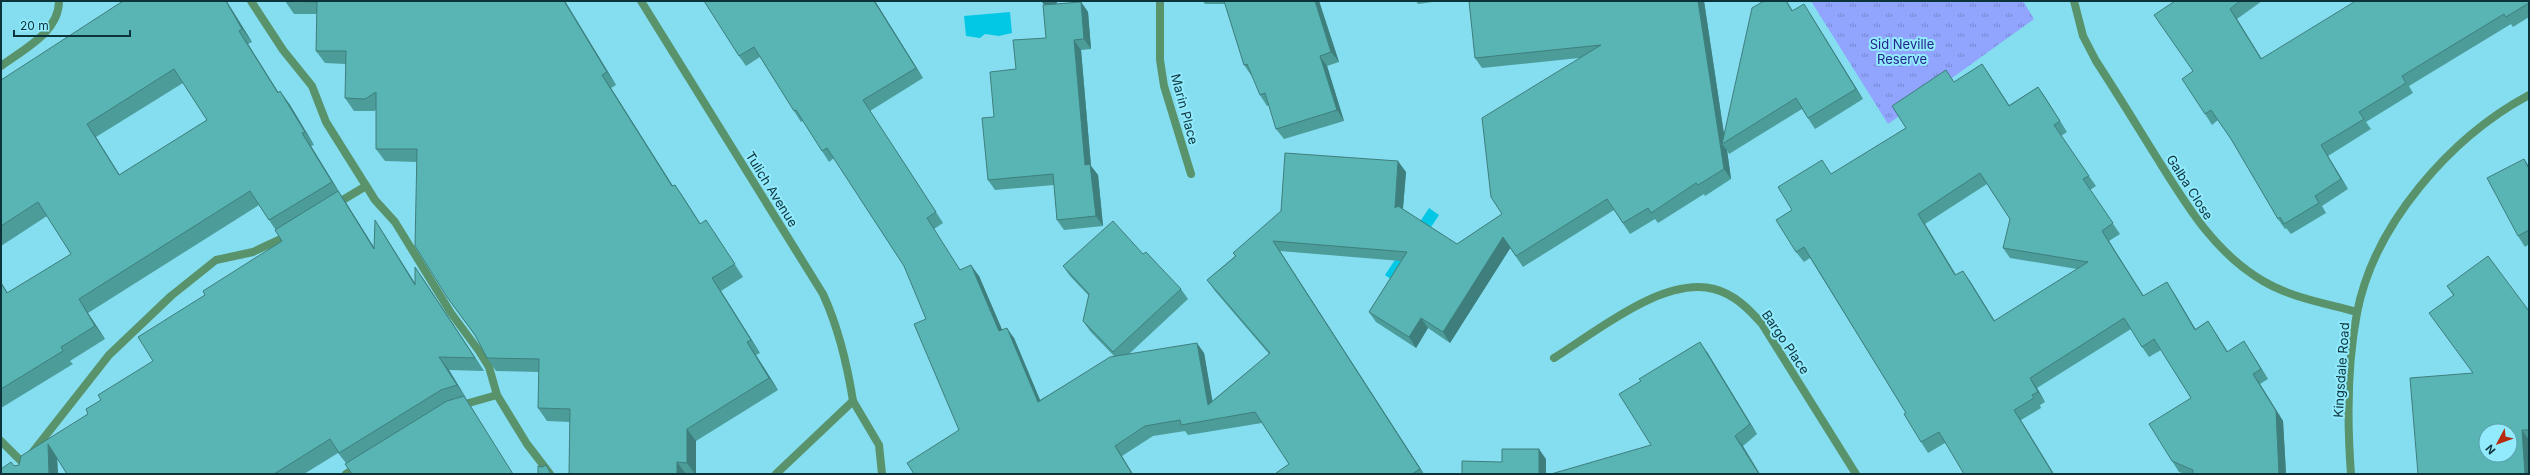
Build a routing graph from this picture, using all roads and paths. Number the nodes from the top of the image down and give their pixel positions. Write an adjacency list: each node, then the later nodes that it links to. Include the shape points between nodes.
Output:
1 (59, 1): 6 (street, via 55,22 32,44)
2 (251, 1): 9 (street, via 283,50 312,86 326,122)
3 (641, 1): 15 (street, Tulich Avenue, via 823,294 843,347)
4 (1160, 1): 8 (street, Marin Place, via 1160,60 1164,86)
5 (2074, 1): 12 (street, Galba Close, via 2083,36 2096,61 2188,209 2206,233 2240,266 2289,294)
6 (1, 66)
7 (2529, 95): 12 (street, Kingsdale Road, via 2479,128 2452,150 2427,178 2385,241 2370,272)
8 (1191, 174)
9 (366, 186): 10 (street); 14 (street, via 395,222 451,313 480,351 489,367)
10 (330, 208)
11 (297, 230): 19 (street, via 253,252 216,260 170,296 109,354)
12 (2358, 312): 26 (street, Kingsdale Road, via 2350,388)
13 (1554, 358): 25 (street, Bargo Place, via 1642,302 1661,294 1700,286 1715,289 1733,297 1749,309 1762,324)
14 (497, 396): 16 (street, via 478,399); 22 (street, via 526,444)
15 (853, 401): 23 (street); 24 (street, via 879,445)
16 (453, 408)
17 (1, 441): 19 (street)
18 (366, 461): 21 (street)
19 (23, 463): 20 (street)
20 (25, 474)
21 (346, 474)
22 (550, 474)
23 (776, 474)
24 (882, 474)
25 (1856, 474)
26 (2351, 474)

